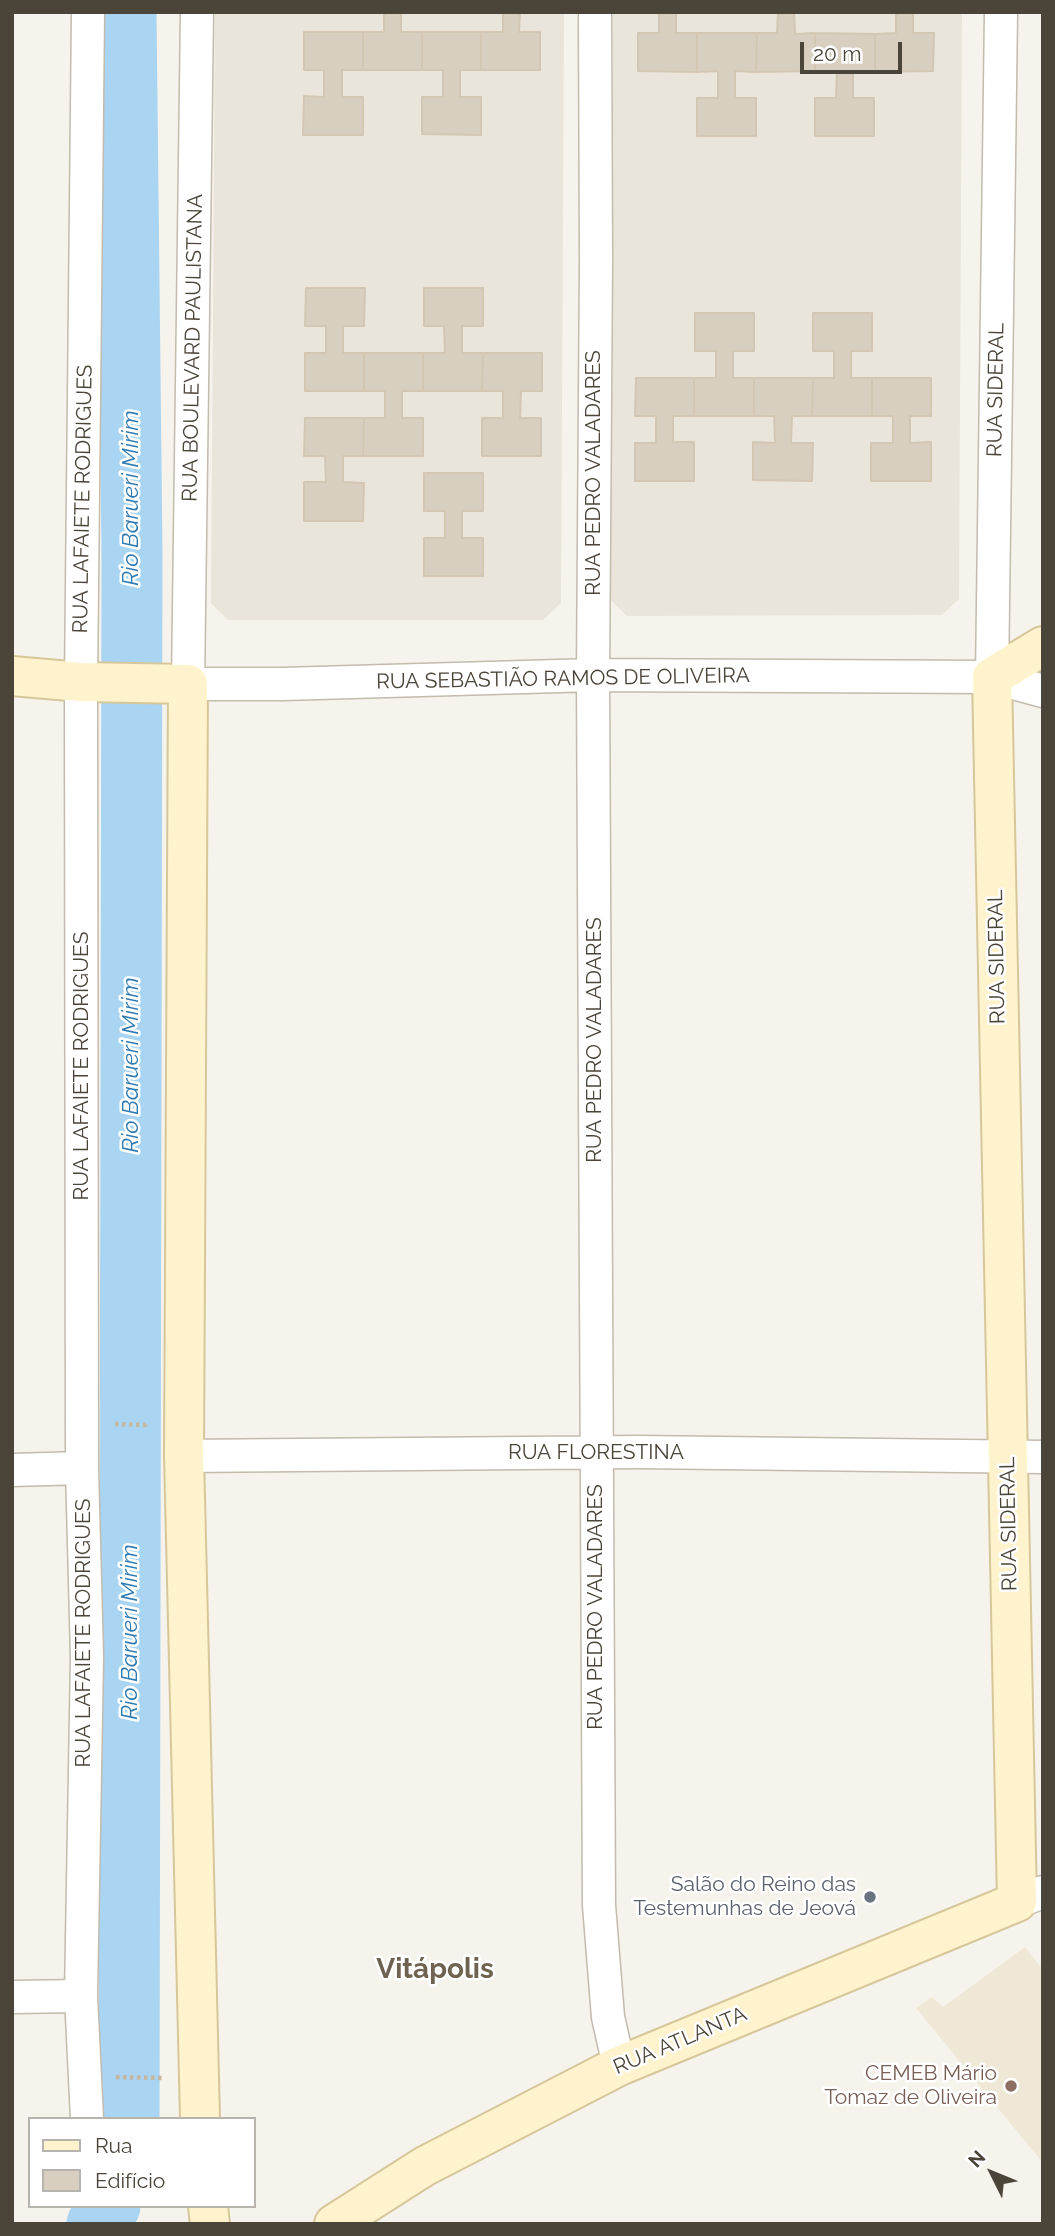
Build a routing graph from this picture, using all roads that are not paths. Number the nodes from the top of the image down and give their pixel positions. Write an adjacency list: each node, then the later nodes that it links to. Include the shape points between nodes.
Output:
1 (88, 12): 9 (street, RUA LAFAIETE RODRIGUES)
2 (197, 12): 10 (street, RUA BOULEVARD PAULISTANA)
3 (595, 12): 6 (street, RUA PEDRO VALADARES)
4 (1001, 12): 8 (street, RUA SIDERAL)
5 (1043, 646): 8 (main road)
6 (593, 675): 8 (street, RUA SEBASTIÃO RAMOS DE OLIVEIRA); 10 (street, RUA SEBASTIÃO RAMOS DE OLIVEIRA); 12 (street, RUA PEDRO VALADARES)
7 (12, 676): 9 (main road, RUA SEBASTIÃO RAMOS DE OLIVEIRA)
8 (992, 677): 11 (street, RUA SEBASTIÃO RAMOS DE OLIVEIRA); 14 (main road, RUA SIDERAL)
9 (95, 682): 10 (main road, RUA SEBASTIÃO RAMOS DE OLIVEIRA); 15 (street, RUA LAFAIETE RODRIGUES)
10 (178, 683): 13 (main road)
11 (1043, 691)
12 (596, 1454): 13 (street, RUA FLORESTINA); 14 (street, RUA FLORESTINA); 20 (street, RUA PEDRO VALADARES, via 599,1905 608,2017)
13 (184, 1456): 22 (main road)
14 (1025, 1457): 17 (main road, RUA SIDERAL)
15 (82, 1468): 16 (street); 18 (street, RUA LAFAIETE RODRIGUES, via 87,1657)
16 (12, 1470)
17 (1030, 1897): 20 (main road, RUA ATLANTA)
18 (81, 1996): 19 (street); 21 (street, RUA LAFAIETE RODRIGUES)
19 (12, 1997)
20 (619, 2066): 23 (main road, RUA ATLANTA, via 425,2166)
21 (87, 2117)
22 (200, 2117)
23 (334, 2224)

